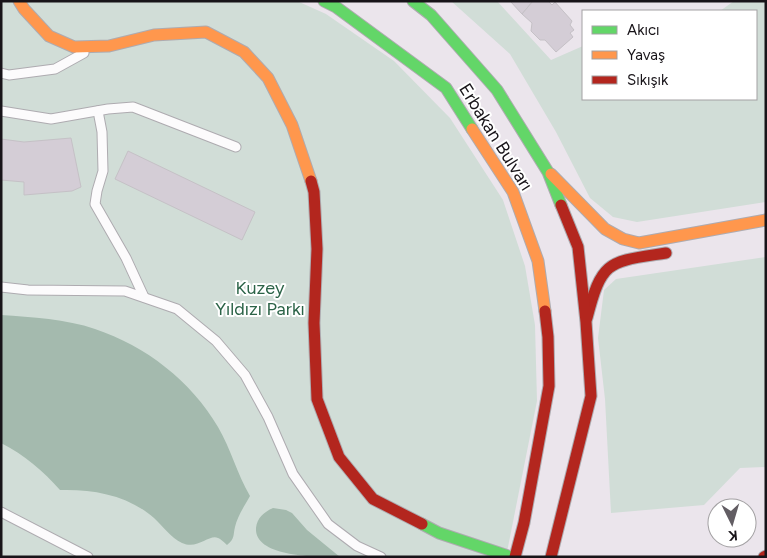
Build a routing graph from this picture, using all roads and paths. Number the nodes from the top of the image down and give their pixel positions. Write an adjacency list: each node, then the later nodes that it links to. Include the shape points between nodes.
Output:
1 (19, 1): 4 (main road, via 49,36 74,47)
2 (324, 1): 18 (main road, Erbakan Bulvarı, via 446,88 513,192 538,261 548,337 550,386 524,523)
3 (413, 1): 9 (main road, Erbakan Bulvarı, via 431,15 497,90)
4 (96, 46): 5 (lane, via 55,69 10,75); 18 (main road, via 154,35 206,32 244,52 268,78 292,125 314,192 318,249 314,323 317,399 338,457 373,499 439,533)
5 (1, 73)
6 (98, 110): 7 (lane, via 51,119); 8 (lane, via 133,107); 13 (lane, via 103,171 95,204 126,258)
7 (1, 111)
8 (236, 147)
9 (548, 172): 10 (main road, via 605,229 623,240 639,243); 14 (main road, Erbakan Bulvarı, via 578,247)
10 (766, 220)
11 (679, 251): 14 (main road, via 617,262 603,272 592,296)
12 (1, 287): 13 (lane, via 125,291)
13 (144, 298): 17 (lane, via 177,308 216,341 245,375 293,474 328,524 357,546)
14 (586, 322): 19 (main road, Erbakan Bulvarı, via 591,396)
15 (1, 512): 16 (lane)
16 (88, 557)
17 (381, 557)
18 (513, 557)
19 (552, 557)

